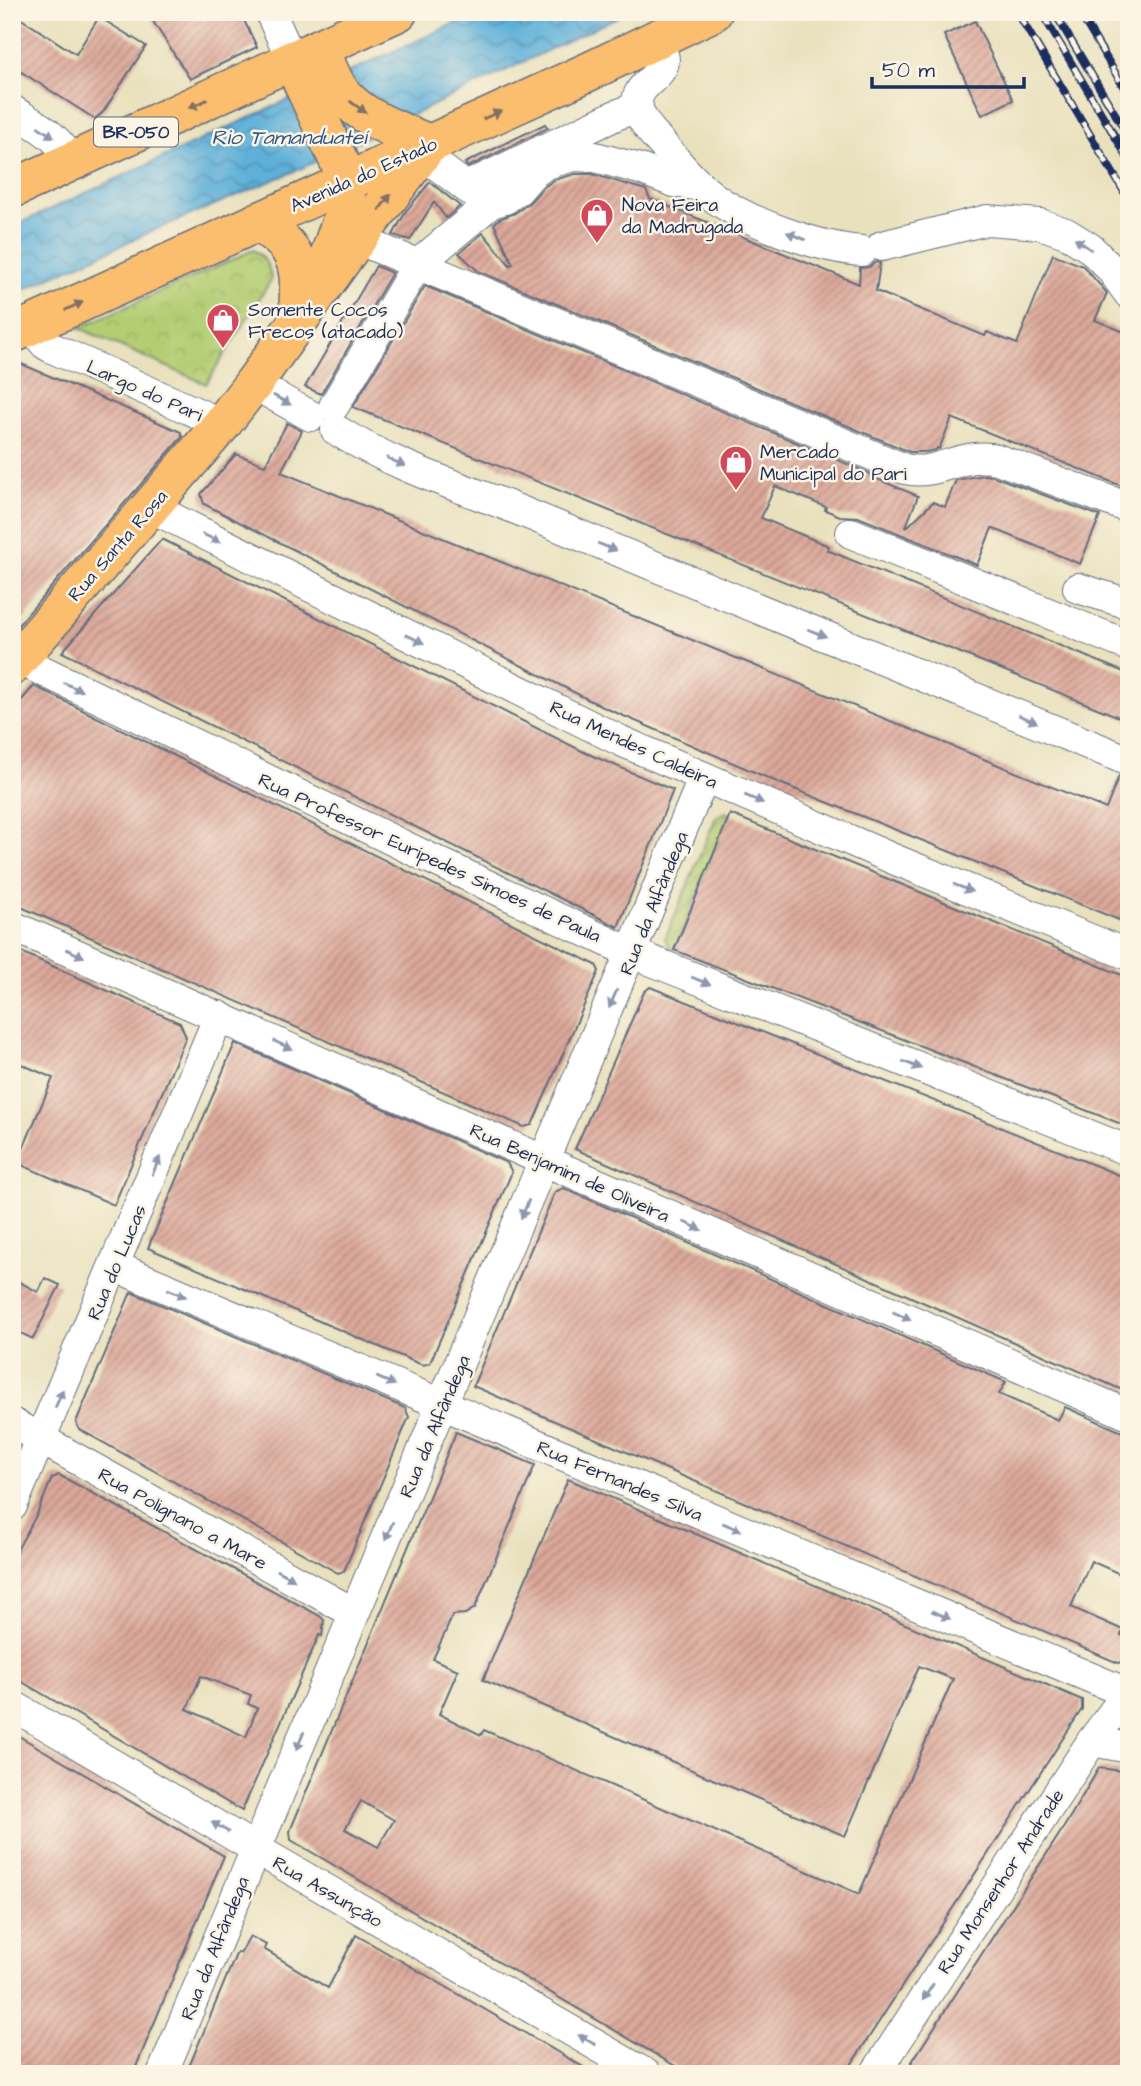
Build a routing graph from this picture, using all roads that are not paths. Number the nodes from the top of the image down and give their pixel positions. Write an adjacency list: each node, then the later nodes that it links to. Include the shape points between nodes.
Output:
1 (270, 12): 5 (street)
2 (398, 12): 5 (main road, BR-050)
3 (713, 12): 4 (main road, Avenida do Estado)
4 (657, 40): 6 (street, via 663,65 642,89); 8 (main road, Avenida do Estado, one-way to 4)
5 (309, 61): 8 (main road, one-way to 8, via 357,108); 9 (main road, BR-050, one-way to 9); 10 (main road)
6 (638, 107): 11 (street, via 643,120); 12 (street)
7 (12, 110): 9 (street, one-way to 9, via 59,141)
8 (419, 144): 10 (main road, Avenida do Estado); 12 (street); 16 (main road, Largo do Pari, one-way to 8)
9 (72, 162): 13 (main road, BR-050)
10 (344, 172): 15 (main road, Avenida do Estado); 19 (main road, Largo do Pari, via 343,216 337,237 305,296)
11 (701, 186): 14 (street, via 594,157 573,156 546,164 505,199); 18 (street, one-way to 11, via 1090,248 1040,224 987,220 872,249 810,242 739,214)
12 (466, 187): 14 (street)
13 (12, 189)
14 (491, 203): 17 (street)
15 (257, 222): 19 (main road, via 293,252); 20 (main road, Avenida do Estado, one-way to 15)
16 (357, 239): 17 (street); 19 (main road, Largo do Pari)
17 (417, 265): 22 (street); 25 (street, via 905,469 919,472 955,461 998,459)
18 (1129, 294)
19 (300, 316): 21 (main road, Largo do Pari)
20 (21, 330): 23 (street, Largo do Pari, via 51,348)
21 (253, 384): 22 (street, one-way to 22); 23 (main road, Largo do Pari)
22 (327, 417): 31 (street, one-way to 31, via 364,447 407,468)
23 (222, 424): 24 (main road, Rua Santa Rosa)
24 (150, 507): 30 (main road, Rua Santa Rosa); 32 (street, Rua Mendes Caldeira, one-way to 32, via 621,741)
25 (1129, 508)
26 (851, 533): 29 (street)
27 (1078, 588): 28 (street)
28 (1129, 604)
29 (1129, 646)
30 (14, 660): 34 (street, Rua Professor Eurípedes Simoes de Paula, one-way to 34)
31 (1129, 761)
32 (704, 777): 34 (street, Rua da Alfândega); 35 (street, Rua Mendes Caldeira, one-way to 35)
33 (12, 926): 36 (street, Rua Benjamim de Oliveira, one-way to 36)
34 (632, 953): 37 (street, Rua Professor Eurípedes Simoes de Paula, one-way to 37); 38 (street, Rua da Alfândega, one-way to 38)
35 (1129, 955)
36 (219, 1017): 38 (street, Rua Benjamim de Oliveira, one-way to 38); 39 (street, Rua do Lucas, one-way to 36)
37 (1129, 1151)
38 (545, 1161): 40 (street, Rua da Alfândega, one-way to 40); 41 (street, Rua Benjamim de Oliveira, one-way to 41)
39 (114, 1266): 40 (street, Rua Fernandes Silva, one-way to 40); 43 (street, Rua do Lucas, one-way to 39)
40 (443, 1405): 45 (street, Rua da Alfândega, one-way to 45); 46 (street, Rua Fernandes Silva, one-way to 46)
41 (1129, 1415)
42 (12, 1423): 43 (street, Rua Polignano a Mare)
43 (42, 1439): 44 (street, Rua do Lucas); 45 (street, Rua Polignano a Mare, one-way to 45)
44 (12, 1506)
45 (354, 1613): 50 (street, Rua da Alfândega, one-way to 50)
46 (1128, 1692): 48 (street, Rua Monsenhor Andrade)
47 (12, 1705): 50 (street, Rua Assunção, one-way to 47)
48 (1092, 1741): 49 (street); 53 (street, Rua Monsenhor Andrade, one-way to 53)
49 (1129, 1748)
50 (255, 1848): 51 (street, Rua da Alfândega); 52 (street, Rua Assunção, one-way to 50)
51 (162, 2074)
52 (646, 2074)
53 (875, 2074)

